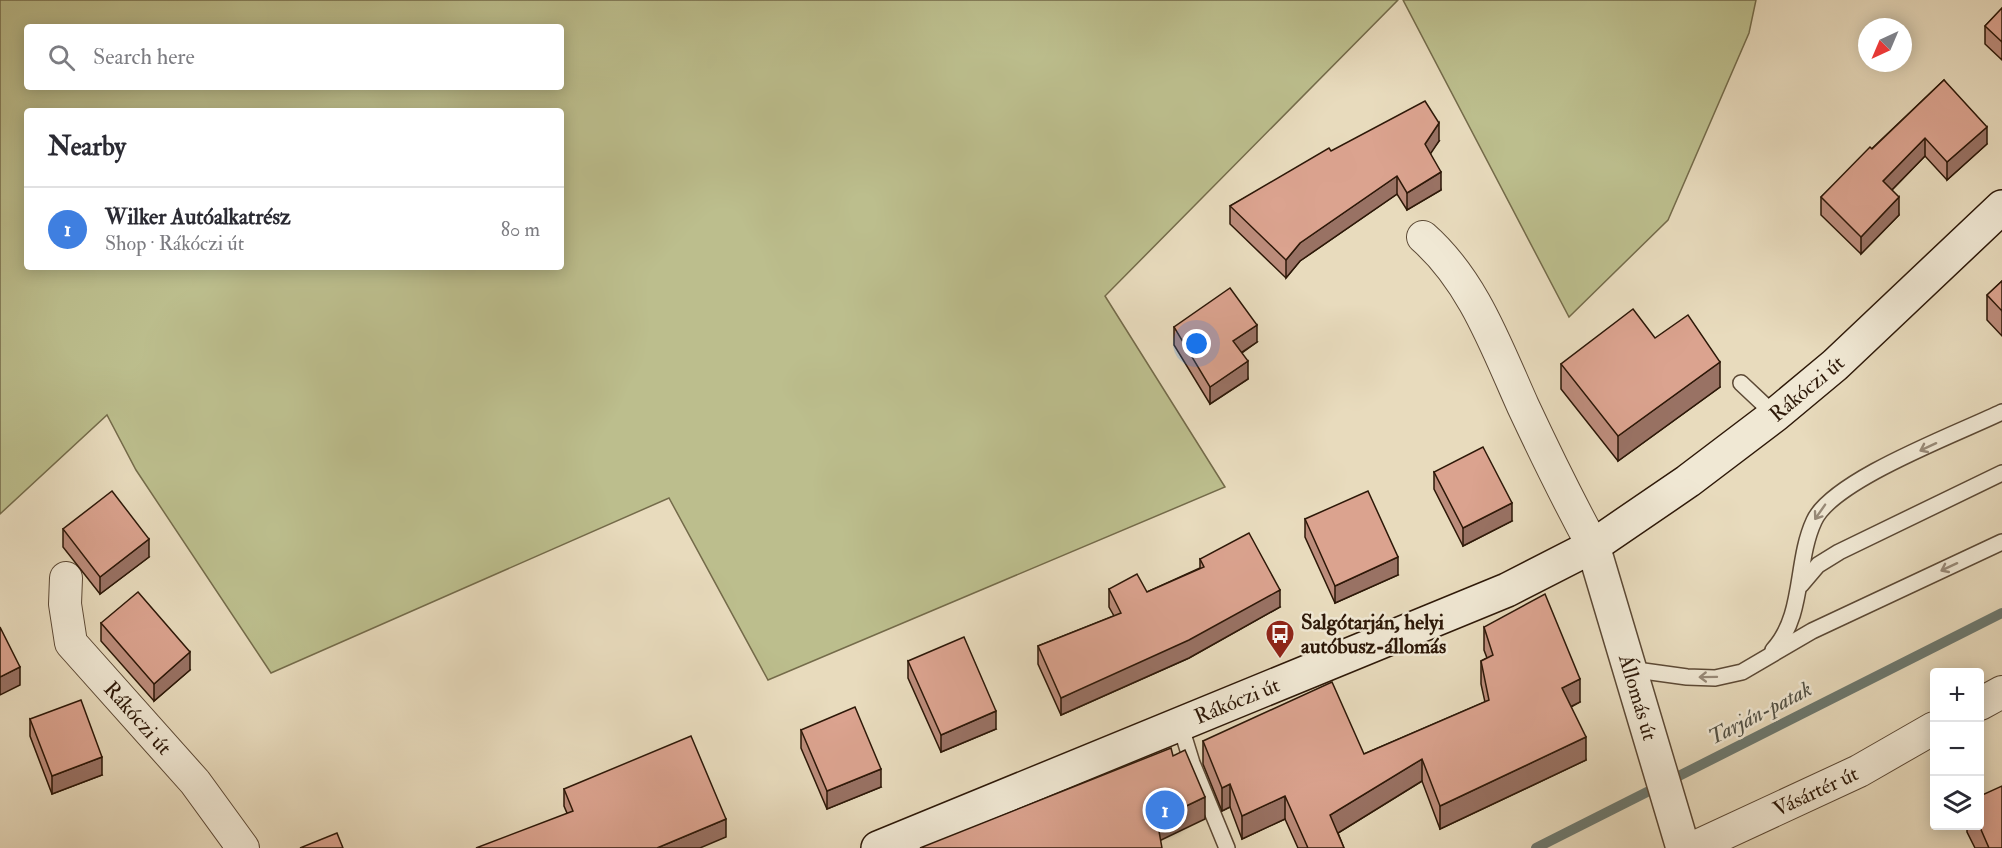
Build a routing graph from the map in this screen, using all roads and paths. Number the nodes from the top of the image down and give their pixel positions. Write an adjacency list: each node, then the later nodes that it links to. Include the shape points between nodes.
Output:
1 (2002, 207): 5 (main road, Rákóczi út, via 1835,365)
2 (1423, 237): 8 (street, via 1444,255 1479,308)
3 (1741, 383): 5 (lane)
4 (2002, 412): 10 (lane, one-way to 10, via 1866,477 1825,505 1814,520)
5 (1775, 415): 8 (main road, Rákóczi út)
6 (2002, 473): 10 (lane, via 1839,552 1818,565)
7 (2002, 542): 11 (lane, one-way to 11, via 1812,631)
8 (1593, 546): 12 (main road, Állomás út); 15 (main road, Rákóczi út, via 1507,590)
9 (66, 578): 17 (street, Rákóczi út, via 71,643 195,782)
10 (1799, 587): 11 (lane, via 1787,631)
11 (1763, 662): 12 (lane, one-way to 12, via 1715,678)
12 (1629, 669): 20 (main road, Állomás út)
13 (2002, 692): 14 (street)
14 (1984, 702)
15 (1180, 724): 18 (main road, Rákóczi út); 19 (lane)
16 (1930, 732): 21 (street, Vásártér út, via 1859,771)
17 (243, 848)
18 (878, 848)
19 (1227, 848)
20 (1683, 848)
21 (1693, 848)

